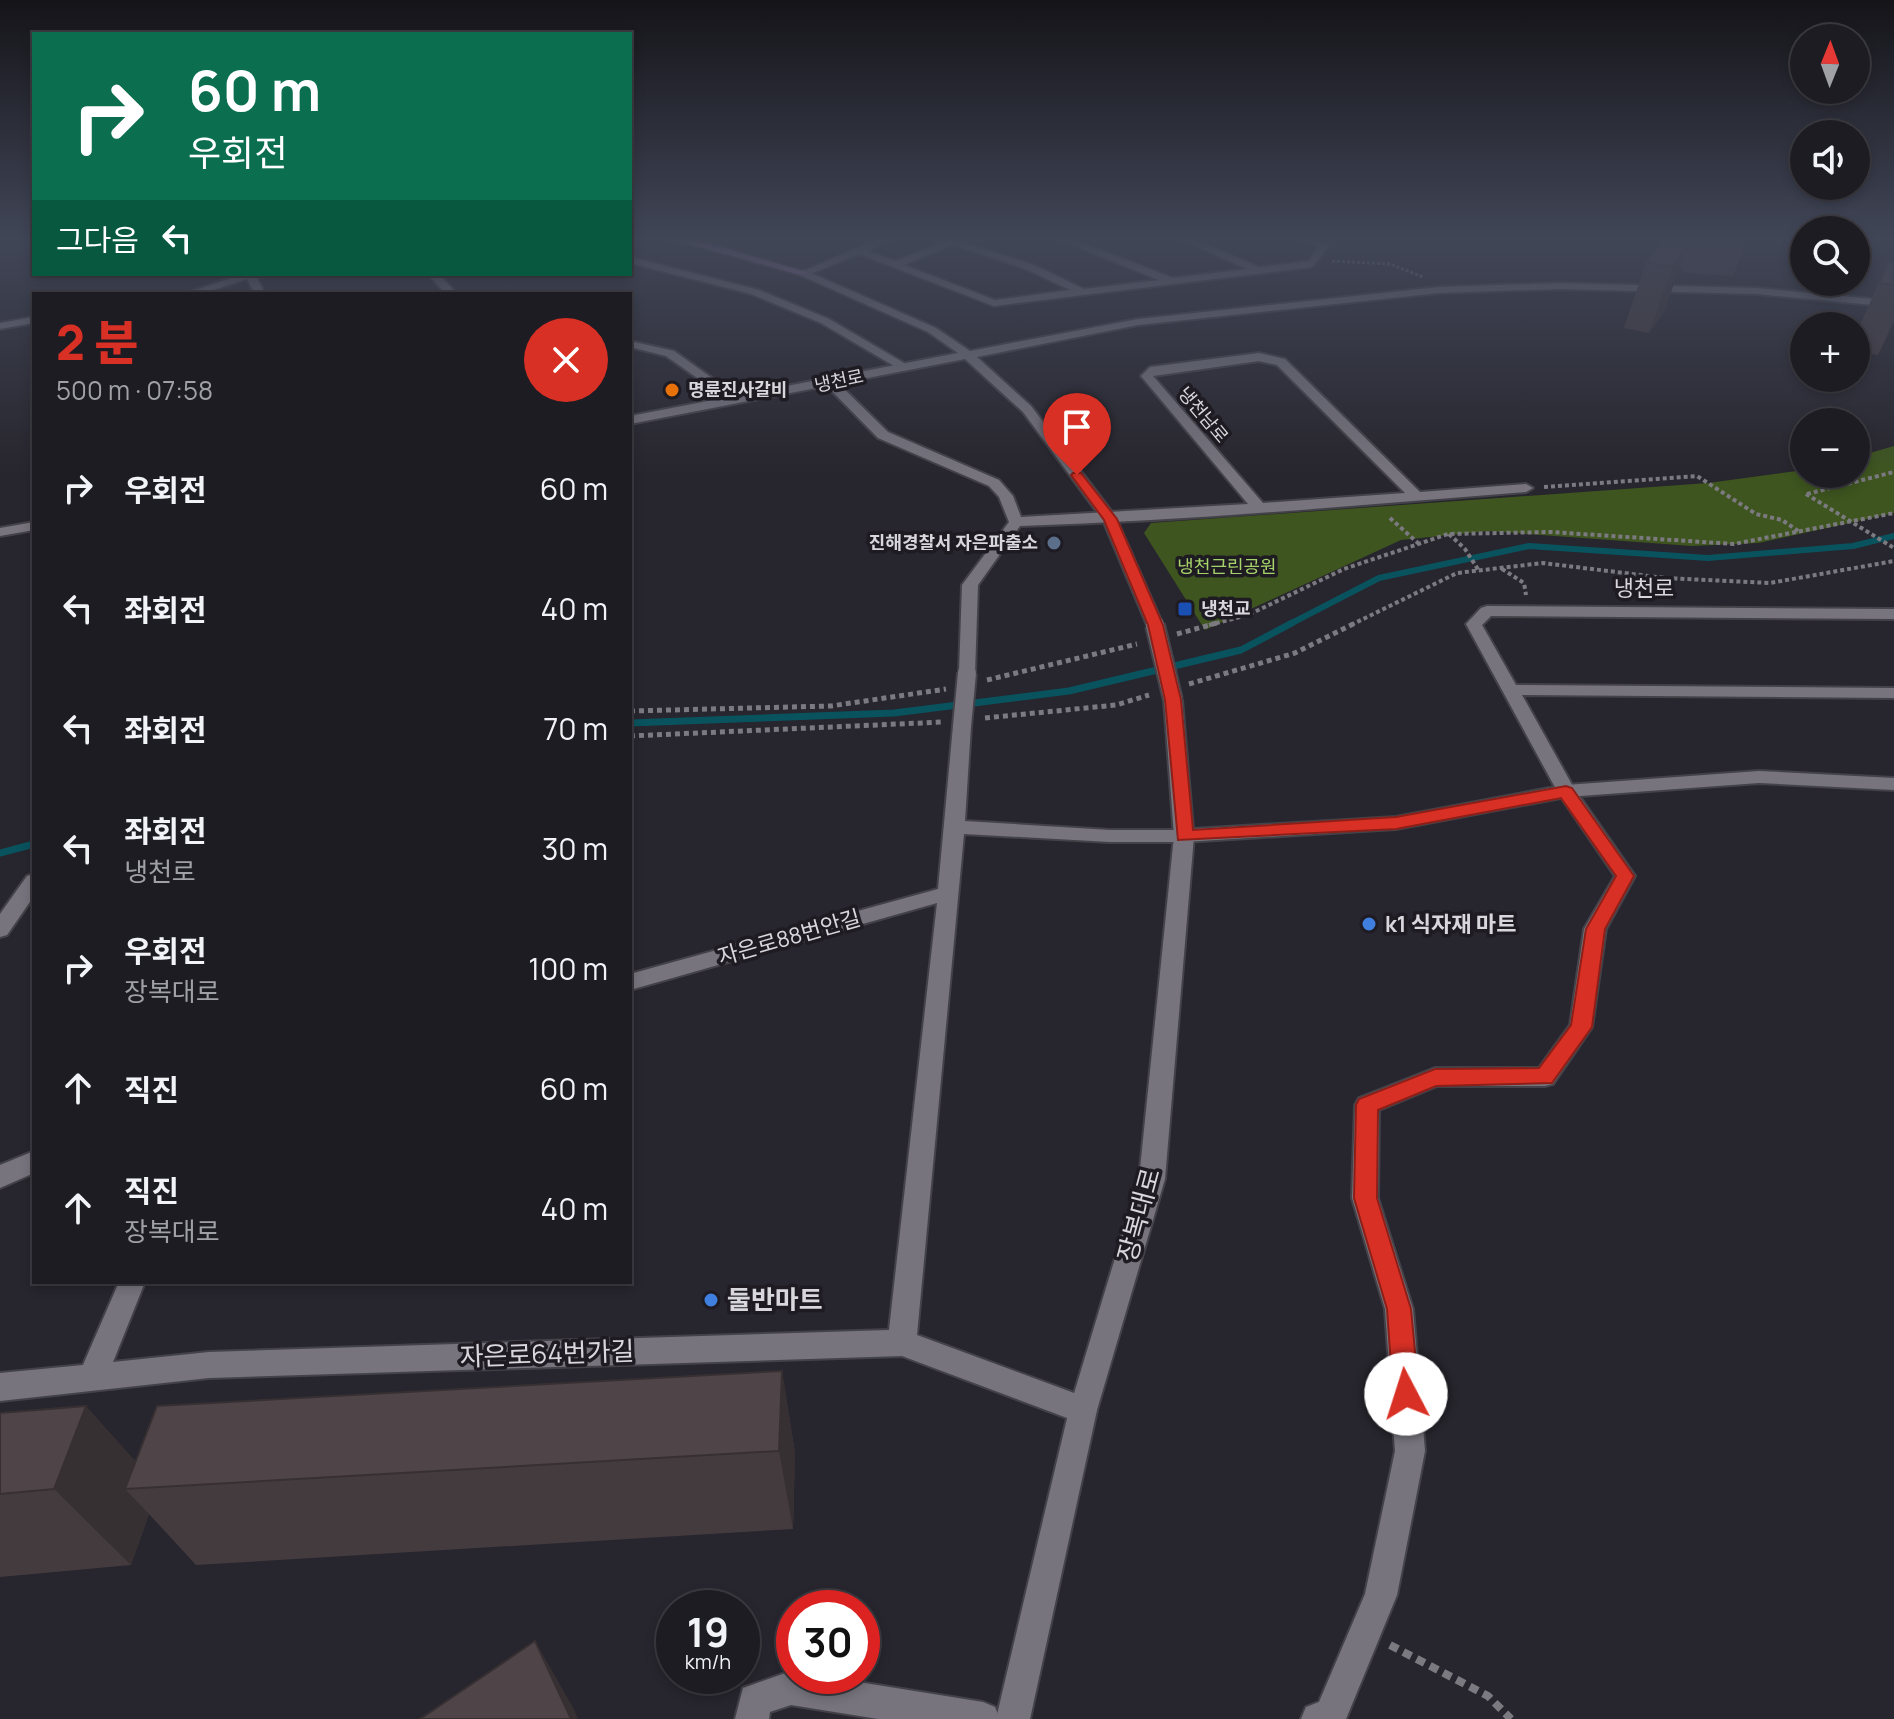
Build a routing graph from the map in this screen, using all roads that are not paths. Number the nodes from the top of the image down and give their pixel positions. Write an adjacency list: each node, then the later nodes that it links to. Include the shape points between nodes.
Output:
1 (816, 317): 8 (street, 냉천로)
2 (903, 317): 7 (street)
3 (1180, 317): 7 (street, 냉천로)
4 (32, 320): 5 (street)
5 (0, 326)
6 (632, 344): 10 (street, via 670,353)
7 (967, 354): 8 (street, 냉천로); 15 (street, via 1027,409)
8 (905, 367): 9 (street, 냉천로)
9 (831, 383): 10 (street, 냉천로); 16 (street, via 883,435 994,483 1006,496)
10 (737, 400): 11 (street, 냉천로)
11 (632, 420)
12 (1526, 488): 13 (street)
13 (1417, 497): 14 (street); 14 (street, 냉천남로, via 1281,362 1259,357 1150,371 1147,376)
14 (1259, 508): 15 (street)
15 (1110, 519): 16 (street); 25 (street, 장복대로, bridge, via 1155,625 1170,693)
16 (1016, 522): 24 (street, bridge, via 970,585)
17 (32, 526): 18 (street)
18 (0, 532)
19 (1894, 614): 20 (street, 냉천로, via 1487,611 1474,624)
20 (1510, 690): 21 (street); 23 (street, 냉천로)
21 (1894, 693)
22 (1894, 784): 23 (street, via 1759,777)
23 (1566, 791): 25 (street, via 1396,823); 40 (street, 냉천로, via 1625,876 1595,929 1581,1027 1545,1077 1435,1077 1367,1105 1365,1198 1399,1309 1410,1451 1381,1595 1330,1716)
24 (955, 827): 25 (street); 27 (street)
25 (1184, 836): 36 (street, 장복대로, via 1152,1179)
26 (32, 884): 28 (street)
27 (948, 893): 29 (street, 자은로88번안길); 33 (street)
28 (0, 930)
29 (632, 981)
30 (32, 1162): 31 (street)
31 (0, 1177)
32 (131, 1284): 34 (street)
33 (902, 1343): 34 (street, 자은로64번가길, via 209,1365); 36 (street, 자은로64번가길)
34 (92, 1378): 35 (street, 자은로64번가길)
35 (0, 1387)
36 (1083, 1410): 39 (street, 장복대로)
37 (752, 1719): 38 (street, via 755,1700 791,1688)
38 (983, 1719)
39 (1013, 1719)
40 (1318, 1719)

